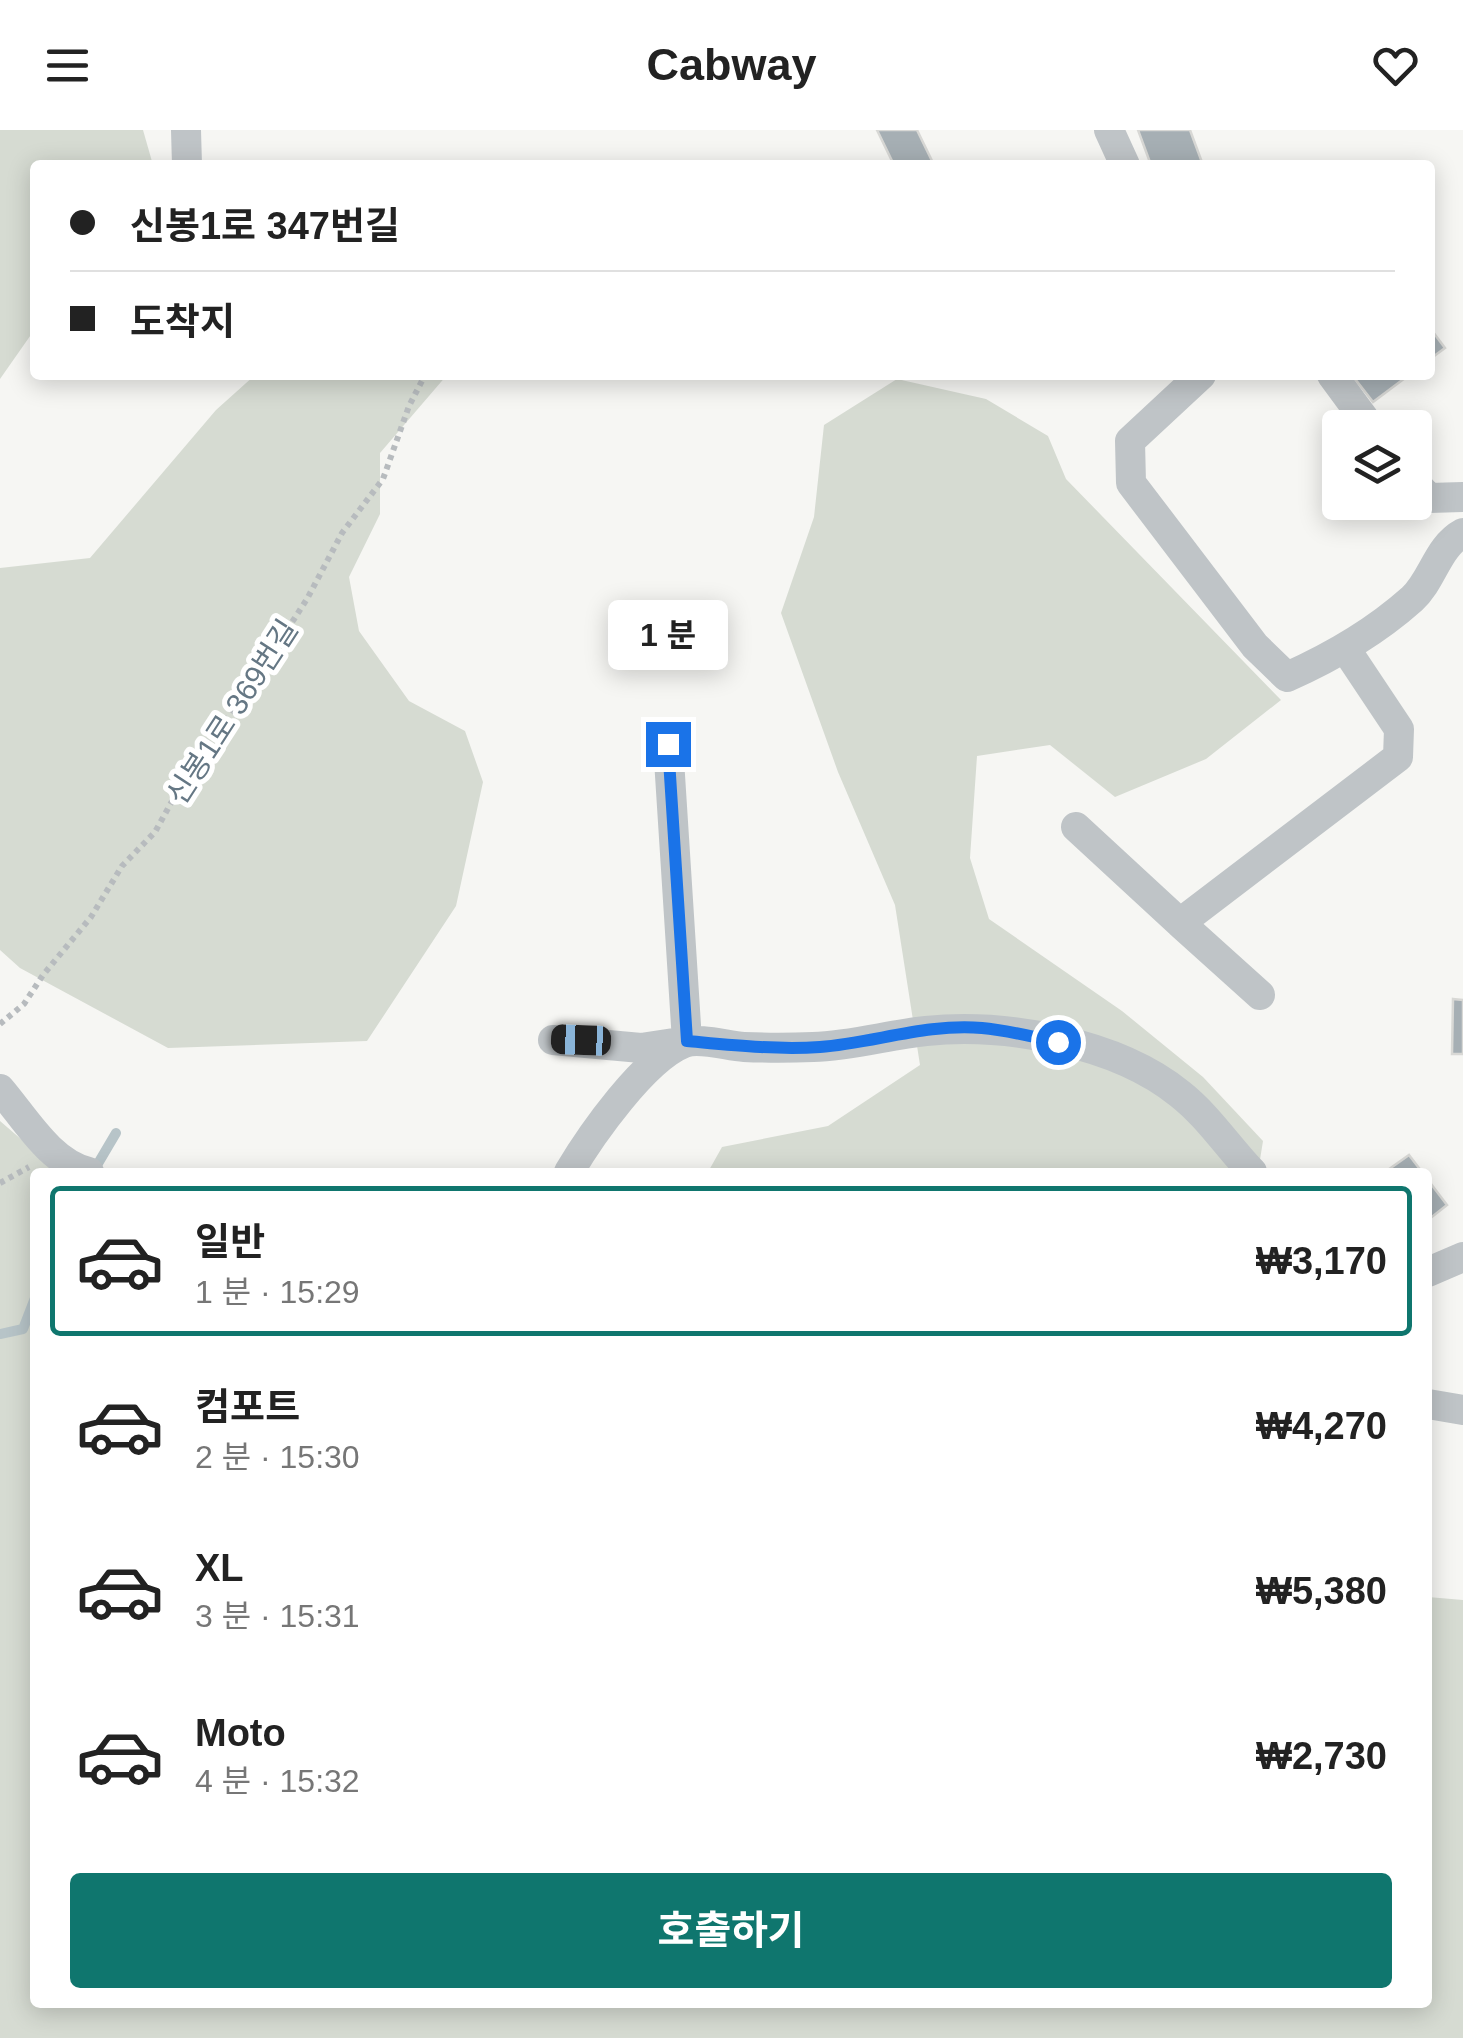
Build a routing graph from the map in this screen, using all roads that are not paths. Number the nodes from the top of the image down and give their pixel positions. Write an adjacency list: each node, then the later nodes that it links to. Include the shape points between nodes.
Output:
1 (186, 130): 3 (street)
2 (1110, 130): 4 (street)
3 (187, 160)
4 (1123, 160)
5 (1196, 380): 11 (street, via 1130,441 1131,483 1255,646 1287,676)
6 (1336, 380): 7 (street)
7 (1358, 410)
8 (1463, 497): 9 (street)
9 (1432, 498)
10 (1463, 533): 11 (street, via 1450,540 1414,597)
11 (1345, 648): 14 (street, via 1399,729 1398,757)
12 (668, 744): 17 (street)
13 (1076, 827): 14 (street)
14 (1180, 923): 15 (street)
15 (1260, 995)
16 (553, 1040): 17 (street, via 641,1048)
17 (687, 1041): 20 (street, via 654,1060); 21 (street, via 815,1048 979,1028 1086,1048 1119,1058 1177,1091)
18 (0, 1088): 19 (street, via 54,1154)
19 (78, 1168)
20 (572, 1168)
21 (1249, 1168)
22 (1463, 1257): 23 (street)
23 (1432, 1270)
24 (1432, 1405): 25 (street)
25 (1463, 1410)

